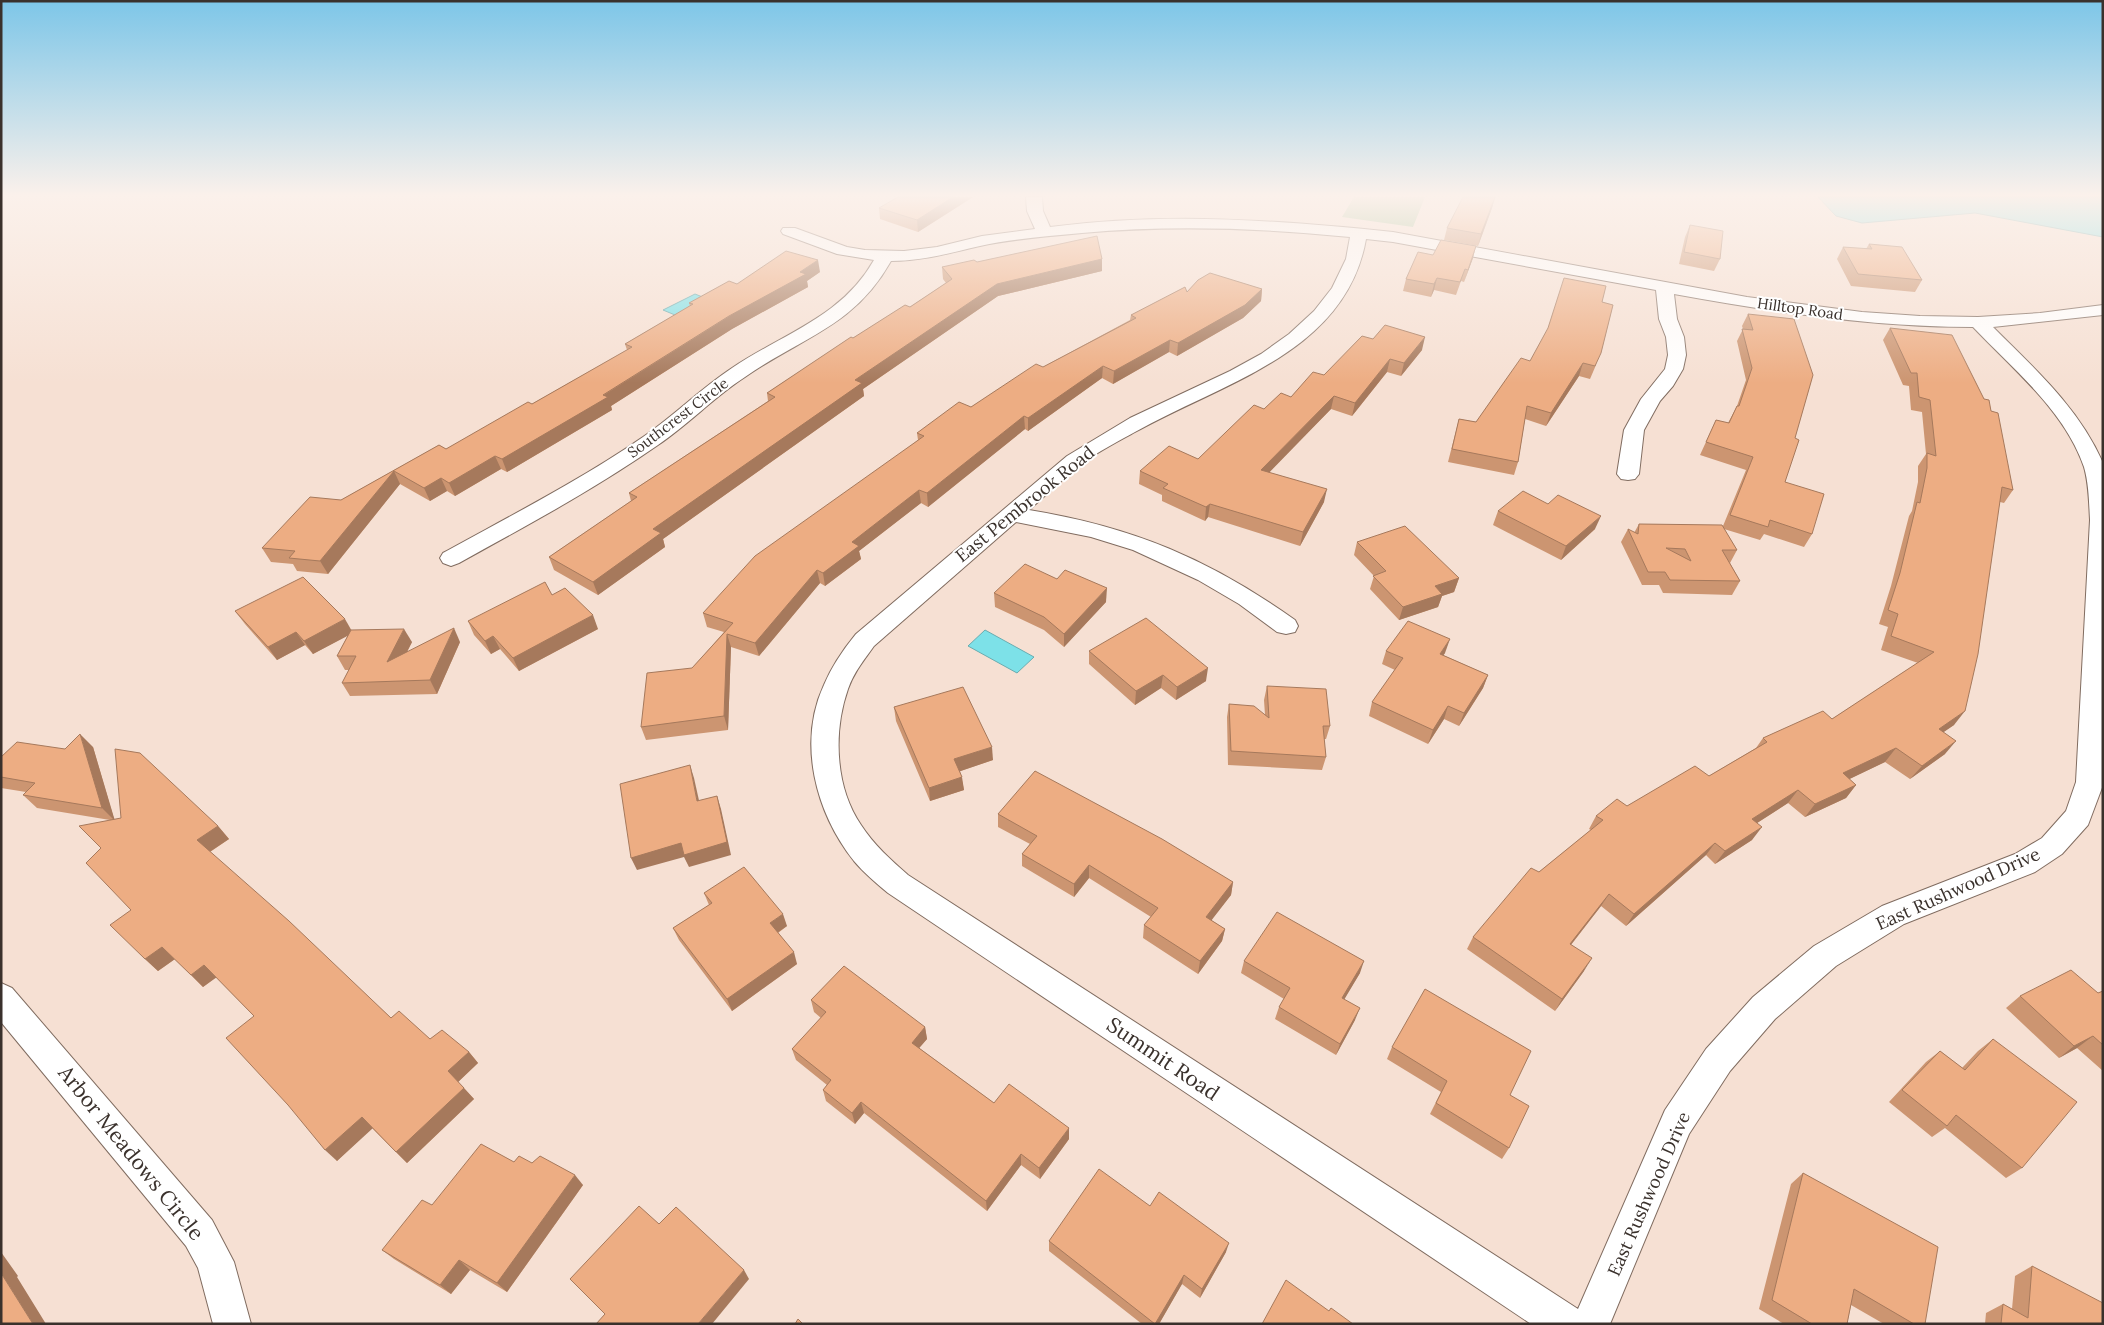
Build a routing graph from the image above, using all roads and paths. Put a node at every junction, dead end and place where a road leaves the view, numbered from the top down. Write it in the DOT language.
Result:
graph roads {
  1 [pos="885,259"];
  2 [pos="1354,259"];
  3 [pos="1508,259"];
  4 [pos="1664,286"];
  5 [pos="2103,310"];
  6 [pos="1978,322"];
  7 [pos="1628,474"];
  8 [pos="1010,514"];
  9 [pos="451,558"];
  10 [pos="1286,626"];
  11 [pos="824,744"];
  12 [pos="1,998"];
  13 [pos="232,1324"];
  14 [pos="1566,1324"];
  15 [pos="1591,1324"];
  1 -- 9 [label="street, Southcrest Circle"];
  2 -- 8 [label="street, East Pembrook Road"];
  3 -- 4 [label="street, Hilltop Road"];
  4 -- 6 [label="street, Hilltop Road"];
  4 -- 7 [label="street"];
  5 -- 6 [label="street, Hilltop Road"];
  6 -- 15 [label="street, East Rushwood Drive"];
  8 -- 10 [label="street"];
  8 -- 11 [label="street, East Pembrook Road"];
  11 -- 14 [label="street, Summit Road"];
  12 -- 13 [label="street, Arbor Meadows Circle"];
}
